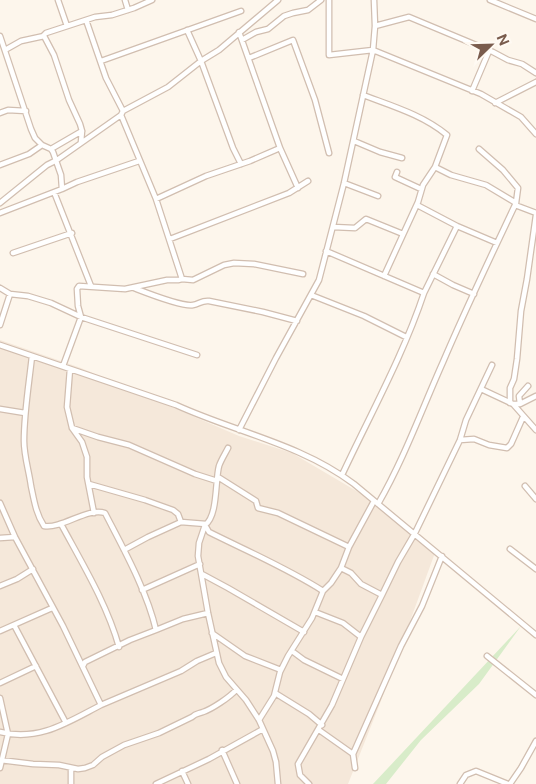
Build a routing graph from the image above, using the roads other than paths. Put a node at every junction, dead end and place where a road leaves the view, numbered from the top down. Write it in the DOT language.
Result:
graph roads {
  1 [pos="58,0"];
  2 [pos="125,0"];
  3 [pos="152,0"];
  4 [pos="278,0"];
  5 [pos="320,0"];
  6 [pos="329,0"];
  7 [pos="374,0"];
  8 [pos="490,0"];
  9 [pos="128,10"];
  10 [pos="241,11"];
  11 [pos="536,19"];
  12 [pos="86,20"];
  13 [pos="67,26"];
  14 [pos="375,26"];
  15 [pos="187,30"];
  16 [pos="239,32"];
  17 [pos="0,36"];
  18 [pos="44,36"];
  19 [pos="242,40"];
  20 [pos="5,50"];
  21 [pos="373,50"];
  22 [pos="489,51"];
  23 [pos="249,58"];
  24 [pos="202,61"];
  25 [pos="100,62"];
  26 [pos="536,73"];
  27 [pos="536,82"];
  28 [pos="472,91"];
  29 [pos="363,94"];
  30 [pos="495,103"];
  31 [pos="26,111"];
  32 [pos="0,113"];
  33 [pos="122,113"];
  34 [pos="82,131"];
  35 [pos="536,134"];
  36 [pos="354,141"];
  37 [pos="80,143"];
  38 [pos="42,145"];
  39 [pos="51,148"];
  40 [pos="280,148"];
  41 [pos="479,149"];
  42 [pos="329,153"];
  43 [pos="402,158"];
  44 [pos="57,160"];
  45 [pos="140,161"];
  46 [pos="240,164"];
  47 [pos="0,166"];
  48 [pos="435,167"];
  49 [pos="397,172"];
  50 [pos="308,181"];
  51 [pos="344,183"];
  52 [pos="298,188"];
  53 [pos="62,189"];
  54 [pos="421,190"];
  55 [pos="54,192"];
  56 [pos="378,196"];
  57 [pos="156,199"];
  58 [pos="0,203"];
  59 [pos="516,204"];
  60 [pos="417,205"];
  61 [pos="0,213"];
  62 [pos="536,214"];
  63 [pos="457,226"];
  64 [pos="333,227"];
  65 [pos="72,233"];
  66 [pos="403,234"];
  67 [pos="170,239"];
  68 [pos="498,243"];
  69 [pos="326,252"];
  70 [pos="14,253"];
  71 [pos="303,274"];
  72 [pos="433,274"];
  73 [pos="384,276"];
  74 [pos="182,278"];
  75 [pos="91,286"];
  76 [pos="0,288"];
  77 [pos="132,288"];
  78 [pos="424,293"];
  79 [pos="10,294"];
  80 [pos="474,294"];
  81 [pos="311,295"];
  82 [pos="81,317"];
  83 [pos="297,321"];
  84 [pos="0,325"];
  85 [pos="406,337"];
  86 [pos="0,345"];
  87 [pos="196,355"];
  88 [pos="32,356"];
  89 [pos="492,365"];
  90 [pos="63,366"];
  91 [pos="70,369"];
  92 [pos="528,386"];
  93 [pos="480,389"];
  94 [pos="536,396"];
  95 [pos="511,404"];
  96 [pos="520,404"];
  97 [pos="0,409"];
  98 [pos="25,413"];
  99 [pos="523,417"];
  100 [pos="72,428"];
  101 [pos="239,430"];
  102 [pos="536,430"];
  103 [pos="460,440"];
  104 [pos="228,448"];
  105 [pos="342,475"];
  106 [pos="218,479"];
  107 [pos="89,484"];
  108 [pos="525,486"];
  109 [pos="536,499"];
  110 [pos="376,502"];
  111 [pos="0,503"];
  112 [pos="94,513"];
  113 [pos="181,522"];
  114 [pos="61,524"];
  115 [pos="207,524"];
  116 [pos="415,533"];
  117 [pos="16,537"];
  118 [pos="0,538"];
  119 [pos="349,547"];
  120 [pos="510,549"];
  121 [pos="124,550"];
  122 [pos="442,556"];
  123 [pos="200,564"];
  124 [pos="341,568"];
  125 [pos="33,569"];
  126 [pos="536,569"];
  127 [pos="202,574"];
  128 [pos="0,586"];
  129 [pos="142,590"];
  130 [pos="323,591"];
  131 [pos="382,595"];
  132 [pos="52,608"];
  133 [pos="315,612"];
  134 [pos="208,613"];
  135 [pos="14,625"];
  136 [pos="156,630"];
  137 [pos="0,631"];
  138 [pos="304,632"];
  139 [pos="212,633"];
  140 [pos="536,635"];
  141 [pos="360,637"];
  142 [pos="119,647"];
  143 [pos="292,651"];
  144 [pos="216,653"];
  145 [pos="487,656"];
  146 [pos="36,666"];
  147 [pos="83,666"];
  148 [pos="281,670"];
  149 [pos="343,679"];
  150 [pos="0,683"];
  151 [pos="236,690"];
  152 [pos="275,693"];
  153 [pos="536,695"];
  154 [pos="0,698"];
  155 [pos="101,705"];
  156 [pos="259,720"];
  157 [pos="66,723"];
  158 [pos="320,728"];
  159 [pos="263,729"];
  160 [pos="0,732"];
  161 [pos="8,734"];
  162 [pos="536,741"];
  163 [pos="222,750"];
  164 [pos="353,754"];
  165 [pos="1,760"];
  166 [pos="0,768"];
  167 [pos="71,768"];
  168 [pos="355,768"];
  169 [pos="182,772"];
  170 [pos="71,784"];
  171 [pos="156,784"];
  172 [pos="188,784"];
  173 [pos="237,784"];
  174 [pos="278,784"];
  175 [pos="309,784"];
  176 [pos="460,784"];
  177 [pos="509,784"];
  1 -- 13 [label="street"];
  2 -- 9 [label="street"];
  3 -- 9 [label="street"];
  4 -- 16 [label="street"];
  5 -- 19 [label="street"];
  6 -- 21 [label="street"];
  7 -- 14 [label="street"];
  8 -- 11 [label="street"];
  9 -- 12 [label="street"];
  10 -- 15 [label="street"];
  12 -- 13 [label="street"];
  12 -- 25 [label="street"];
  13 -- 18 [label="street"];
  14 -- 21 [label="street"];
  14 -- 22 [label="street"];
  15 -- 24 [label="street"];
  15 -- 25 [label="street"];
  16 -- 19 [label="street"];
  16 -- 24 [label="street"];
  17 -- 20 [label="street"];
  18 -- 20 [label="street"];
  18 -- 34 [label="street"];
  19 -- 23 [label="street"];
  20 -- 31 [label="street"];
  21 -- 28 [label="street"];
  21 -- 29 [label="street"];
  22 -- 26 [label="street"];
  22 -- 28 [label="street"];
  23 -- 40 [label="street"];
  23 -- 42 [label="street"];
  24 -- 33 [label="street"];
  24 -- 46 [label="street"];
  25 -- 33 [label="street"];
  27 -- 30 [label="street"];
  28 -- 30 [label="street"];
  29 -- 36 [label="street"];
  29 -- 48 [label="street"];
  30 -- 35 [label="street"];
  31 -- 32 [label="street"];
  31 -- 38 [label="street"];
  33 -- 37 [label="street"];
  33 -- 45 [label="street"];
  34 -- 37 [label="street"];
  34 -- 39 [label="street"];
  36 -- 43 [label="street"];
  36 -- 51 [label="street"];
  37 -- 44 [label="street"];
  38 -- 39 [label="street"];
  38 -- 47 [label="street"];
  39 -- 44 [label="street"];
  40 -- 46 [label="street"];
  40 -- 52 [label="street"];
  41 -- 59 [label="street"];
  44 -- 53 [label="street"];
  44 -- 58 [label="street"];
  45 -- 53 [label="street"];
  45 -- 57 [label="street"];
  46 -- 57 [label="street"];
  48 -- 54 [label="street"];
  48 -- 59 [label="street"];
  49 -- 54 [label="street"];
  50 -- 52 [label="street"];
  51 -- 56 [label="street"];
  51 -- 64 [label="street"];
  52 -- 67 [label="street"];
  53 -- 55 [label="street"];
  54 -- 60 [label="street"];
  55 -- 61 [label="street"];
  55 -- 65 [label="street"];
  57 -- 67 [label="street"];
  59 -- 62 [label="street"];
  59 -- 68 [label="street"];
  60 -- 63 [label="street"];
  60 -- 66 [label="street"];
  62 -- 95 [label="street"];
  63 -- 68 [label="street"];
  63 -- 72 [label="street"];
  64 -- 66 [label="street"];
  64 -- 69 [label="street"];
  65 -- 70 [label="street"];
  65 -- 75 [label="street"];
  66 -- 73 [label="street"];
  67 -- 74 [label="street"];
  68 -- 80 [label="street"];
  69 -- 73 [label="street"];
  69 -- 81 [label="street"];
  71 -- 74 [label="street"];
  72 -- 78 [label="street"];
  72 -- 80 [label="street"];
  73 -- 78 [label="street"];
  74 -- 77 [label="street"];
  75 -- 77 [label="street"];
  75 -- 82 [label="street"];
  76 -- 79 [label="street"];
  77 -- 83 [label="street"];
  78 -- 85 [label="street"];
  79 -- 82 [label="street"];
  79 -- 84 [label="street"];
  80 -- 110 [label="street"];
  81 -- 83 [label="street"];
  81 -- 85 [label="street"];
  82 -- 87 [label="street"];
  82 -- 90 [label="street"];
  83 -- 101 [label="street"];
  85 -- 105 [label="street"];
  86 -- 88 [label="street"];
  88 -- 90 [label="street"];
  88 -- 98 [label="street"];
  89 -- 93 [label="street"];
  90 -- 91 [label="street"];
  91 -- 100 [label="street"];
  91 -- 101 [label="street"];
  92 -- 96 [label="street"];
  93 -- 95 [label="street"];
  93 -- 103 [label="street"];
  94 -- 96 [label="street"];
  95 -- 96 [label="street"];
  95 -- 99 [label="street"];
  97 -- 98 [label="street"];
  98 -- 114 [label="street"];
  99 -- 102 [label="street"];
  99 -- 103 [label="street"];
  100 -- 106 [label="street"];
  100 -- 107 [label="street"];
  101 -- 105 [label="street"];
  103 -- 116 [label="street"];
  104 -- 106 [label="street"];
  105 -- 110 [label="street"];
  106 -- 115 [label="street"];
  106 -- 119 [label="street"];
  107 -- 112 [label="street"];
  107 -- 113 [label="street"];
  108 -- 109 [label="street"];
  110 -- 116 [label="street"];
  110 -- 119 [label="street"];
  111 -- 117 [label="street"];
  112 -- 114 [label="street"];
  112 -- 121 [label="street"];
  113 -- 115 [label="street"];
  113 -- 121 [label="street"];
  114 -- 142 [label="street"];
  115 -- 123 [label="street"];
  115 -- 130 [label="street"];
  116 -- 122 [label="street"];
  116 -- 131 [label="street"];
  117 -- 118 [label="street"];
  117 -- 125 [label="street"];
  119 -- 124 [label="street"];
  120 -- 126 [label="street"];
  121 -- 129 [label="street"];
  122 -- 140 [label="street"];
  122 -- 164 [label="street"];
  123 -- 127 [label="street"];
  123 -- 129 [label="street"];
  124 -- 130 [label="street"];
  124 -- 131 [label="street"];
  125 -- 128 [label="street"];
  125 -- 132 [label="street"];
  127 -- 134 [label="street"];
  127 -- 138 [label="street"];
  129 -- 136 [label="street"];
  130 -- 133 [label="street"];
  131 -- 141 [label="street"];
  132 -- 135 [label="street"];
  132 -- 147 [label="street"];
  133 -- 138 [label="street"];
  133 -- 141 [label="street"];
  134 -- 136 [label="street"];
  134 -- 139 [label="street"];
  135 -- 137 [label="street"];
  135 -- 146 [label="street"];
  136 -- 142 [label="street"];
  138 -- 143 [label="street"];
  139 -- 144 [label="street"];
  139 -- 148 [label="street"];
  141 -- 149 [label="street"];
  142 -- 147 [label="street"];
  143 -- 148 [label="street"];
  143 -- 149 [label="street"];
  144 -- 151 [label="street"];
  144 -- 155 [label="street"];
  145 -- 153 [label="street"];
  146 -- 150 [label="street"];
  146 -- 157 [label="street"];
  147 -- 155 [label="street"];
  148 -- 152 [label="street"];
  149 -- 158 [label="street"];
  151 -- 156 [label="street"];
  151 -- 167 [label="street"];
  152 -- 156 [label="street"];
  152 -- 158 [label="street"];
  154 -- 161 [label="street"];
  155 -- 157 [label="street"];
  156 -- 159 [label="street"];
  157 -- 161 [label="street"];
  158 -- 164 [label="street"];
  158 -- 175 [label="street"];
  159 -- 163 [label="street"];
  159 -- 174 [label="street"];
  160 -- 161 [label="street"];
  161 -- 165 [label="street"];
  162 -- 177 [label="street"];
  163 -- 169 [label="street"];
  163 -- 173 [label="street"];
  164 -- 168 [label="street"];
  165 -- 166 [label="street"];
  165 -- 167 [label="street"];
  167 -- 170 [label="street"];
  169 -- 171 [label="street"];
  169 -- 172 [label="street"];
  176 -- 177 [label="street"];
}
